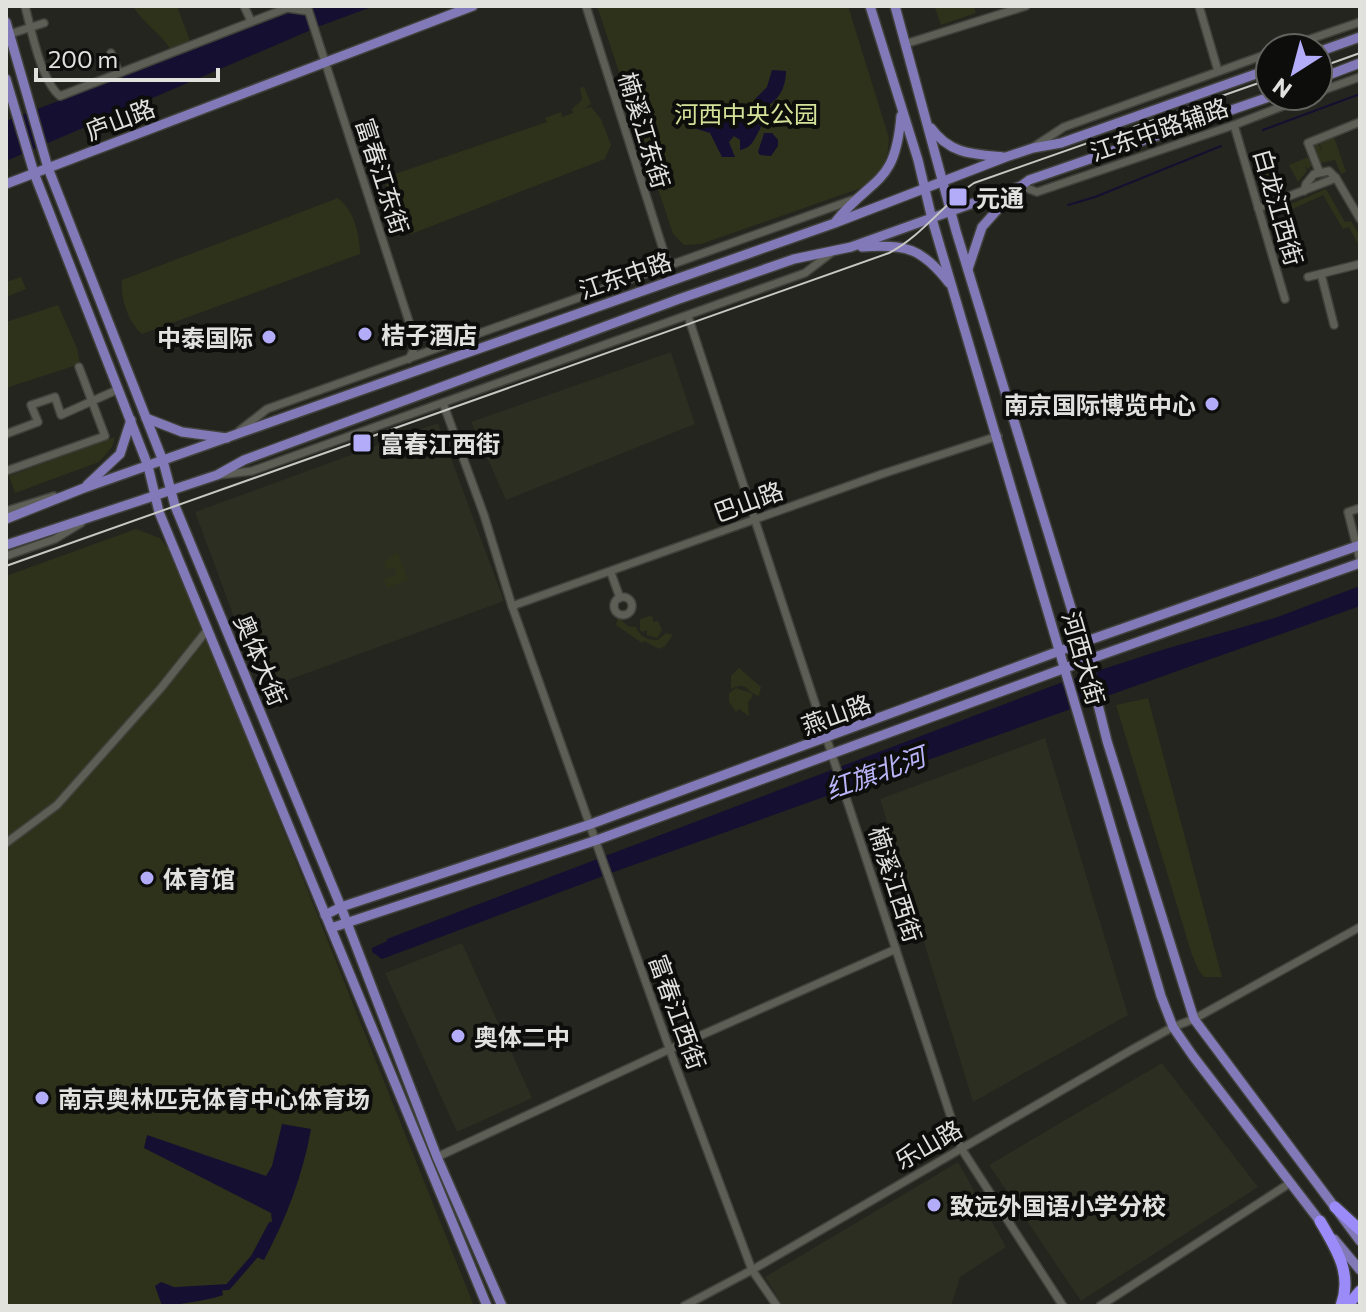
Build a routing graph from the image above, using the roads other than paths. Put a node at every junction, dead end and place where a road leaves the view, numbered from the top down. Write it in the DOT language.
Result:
graph roads {
  1 [pos="25,6"];
  2 [pos="244,6"];
  3 [pos="473,6"];
  4 [pos="586,6"];
  5 [pos="870,6"];
  6 [pos="895,6"];
  7 [pos="1026,6"];
  8 [pos="1199,6"];
  9 [pos="309,8"];
  10 [pos="251,21"];
  11 [pos="6,22"];
  12 [pos="1360,22"];
  13 [pos="44,23"];
  14 [pos="30,28"];
  15 [pos="1331,32"];
  16 [pos="10,34"];
  17 [pos="1360,37"];
  18 [pos="905,44"];
  19 [pos="1334,46"];
  20 [pos="111,53"];
  21 [pos="1254,59"];
  22 [pos="324,62"];
  23 [pos="1360,63"];
  24 [pos="1218,71"];
  25 [pos="119,73"];
  26 [pos="1334,73"];
  27 [pos="1254,75"];
  28 [pos="1360,77"];
  29 [pos="6,79"];
  30 [pos="1334,86"];
  31 [pos="1254,102"];
  32 [pos="902,109"];
  33 [pos="1268,112"];
  34 [pos="1360,122"];
  35 [pos="928,123"];
  36 [pos="1234,125"];
  37 [pos="1033,148"];
  38 [pos="1006,157"];
  39 [pos="48,168"];
  40 [pos="1319,171"];
  41 [pos="34,173"];
  42 [pos="1336,178"];
  43 [pos="943,181"];
  44 [pos="6,184"];
  45 [pos="1019,186"];
  46 [pos="925,189"];
  47 [pos="1304,191"];
  48 [pos="860,197"];
  49 [pos="1258,208"];
  50 [pos="951,211"];
  51 [pos="932,219"];
  52 [pos="1360,219"];
  53 [pos="835,223"];
  54 [pos="851,247"];
  55 [pos="831,253"];
  56 [pos="1360,264"];
  57 [pos="668,265"];
  58 [pos="968,269"];
  59 [pos="1321,274"];
  60 [pos="1308,277"];
  61 [pos="954,290"];
  62 [pos="1285,299"];
  63 [pos="688,316"];
  64 [pos="1334,325"];
  65 [pos="409,359"];
  66 [pos="79,367"];
  67 [pos="119,389"];
  68 [pos="93,402"];
  69 [pos="443,403"];
  70 [pos="146,418"];
  71 [pos="131,420"];
  72 [pos="6,434"];
  73 [pos="998,436"];
  74 [pos="230,438"];
  75 [pos="163,461"];
  76 [pos="148,466"];
  77 [pos="6,471"];
  78 [pos="217,475"];
  79 [pos="84,488"];
  80 [pos="172,490"];
  81 [pos="156,496"];
  82 [pos="1360,508"];
  83 [pos="6,511"];
  84 [pos="96,514"];
  85 [pos="6,519"];
  86 [pos="756,519"];
  87 [pos="6,545"];
  88 [pos="1358,546"];
  89 [pos="6,556"];
  90 [pos="1360,562"];
  91 [pos="611,573"];
  92 [pos="620,598"];
  93 [pos="512,606"];
  94 [pos="208,629"];
  95 [pos="1082,643"];
  96 [pos="1061,651"];
  97 [pos="1087,660"];
  98 [pos="1065,668"];
  99 [pos="828,739"];
  100 [pos="833,755"];
  101 [pos="591,824"];
  102 [pos="597,840"];
  103 [pos="6,843"];
  104 [pos="341,907"];
  105 [pos="325,915"];
  106 [pos="347,923"];
  107 [pos="1360,927"];
  108 [pos="331,928"];
  109 [pos="896,949"];
  110 [pos="1194,1019"];
  111 [pos="1173,1027"];
  112 [pos="670,1049"];
  113 [pos="961,1148"];
  114 [pos="437,1157"];
  115 [pos="1290,1183"];
  116 [pos="1335,1207"];
  117 [pos="1320,1221"];
  118 [pos="1360,1230"];
  119 [pos="1360,1241"];
  120 [pos="752,1270"];
  121 [pos="1360,1270"];
  122 [pos="1360,1291"];
  123 [pos="487,1306"];
  124 [pos="502,1306"];
  125 [pos="684,1306"];
  126 [pos="777,1306"];
  127 [pos="1063,1306"];
  128 [pos="1100,1306"];
  129 [pos="1344,1306"];
  1 -- 14 [label="street"];
  2 -- 10 [label="street"];
  3 -- 22 [label="main road, 庐山路"];
  4 -- 57 [label="street, 楠溪江东街"];
  5 -- 32 [label="main road, 河西大街"];
  6 -- 18 [label="main road, 河西大街"];
  7 -- 18 [label="street"];
  8 -- 24 [label="street"];
  9 -- 10 [label="street"];
  9 -- 22 [label="street, 富春江东街"];
  10 -- 25 [label="street"];
  11 -- 16 [label="main road, 奥体大街"];
  12 -- 15 [label="street"];
  13 -- 14 [label="street"];
  14 -- 16 [label="street"];
  14 -- 25 [label="street"];
  16 -- 39 [label="main road, 奥体大街"];
  17 -- 19 [label="main road"];
  18 -- 35 [label="main road, 河西大街"];
  20 -- 25 [label="street"];
  21 -- 24 [label="street, 江东中路"];
  22 -- 39 [label="main road, 庐山路"];
  22 -- 65 [label="street, 富春江东街"];
  23 -- 26 [label="main road"];
  24 -- 37 [label="street, 江东中路"];
  27 -- 37 [label="main road, 江东中路"];
  28 -- 30 [label="street"];
  29 -- 41 [label="main road, 奥体大街"];
  31 -- 45 [label="main road, 江东中路"];
  32 -- 46 [label="main road, 河西大街"];
  32 -- 48 [label="main road"];
  33 -- 36 [label="street, 江东中路辅路"];
  34 -- 40 [label="street"];
  35 -- 38 [label="main road"];
  35 -- 43 [label="main road, 河西大街"];
  36 -- 45 [label="street, 江东中路辅路"];
  36 -- 49 [label="street, 白龙江西街"];
  37 -- 38 [label="main road, 江东中路"];
  38 -- 43 [label="main road, 江东中路"];
  39 -- 41 [label="main road, 庐山路"];
  39 -- 70 [label="main road, 奥体大街"];
  40 -- 42 [label="street"];
  40 -- 47 [label="street"];
  41 -- 44 [label="main road, 庐山路"];
  41 -- 67 [label="main road, 奥体大街"];
  42 -- 47 [label="street"];
  42 -- 52 [label="street"];
  43 -- 46 [label="main road, 江东中路"];
  43 -- 50 [label="main road, 河西大街"];
  45 -- 50 [label="main road, 江东中路"];
  45 -- 58 [label="main road"];
  46 -- 51 [label="main road, 河西大街"];
  46 -- 53 [label="main road, 江东中路"];
  47 -- 49 [label="street"];
  48 -- 53 [label="main road"];
  48 -- 57 [label="street, 江东中路"];
  49 -- 62 [label="street, 白龙江西街"];
  50 -- 51 [label="main road, 江东中路"];
  50 -- 58 [label="main road, 河西大街"];
  51 -- 54 [label="main road, 江东中路"];
  51 -- 61 [label="main road, 河西大街"];
  53 -- 74 [label="main road, 江东中路"];
  54 -- 55 [label="main road, 江东中路"];
  54 -- 61 [label="main road"];
  55 -- 63 [label="street, 江东中路"];
  55 -- 78 [label="main road, 江东中路"];
  56 -- 59 [label="street"];
  57 -- 65 [label="street, 江东中路"];
  58 -- 95 [label="main road, 河西大街"];
  59 -- 60 [label="street"];
  59 -- 64 [label="street"];
  61 -- 73 [label="main road, 河西大街"];
  63 -- 69 [label="street, 江东中路"];
  63 -- 86 [label="street, 楠溪江西街"];
  65 -- 74 [label="street, 江东中路"];
  66 -- 68 [label="street"];
  67 -- 68 [label="street"];
  67 -- 71 [label="main road, 奥体大街"];
  68 -- 72 [label="street"];
  68 -- 77 [label="street"];
  69 -- 78 [label="street, 江东中路"];
  69 -- 93 [label="street, 富春江西街"];
  70 -- 74 [label="main road"];
  70 -- 75 [label="main road, 奥体大街"];
  71 -- 76 [label="main road, 奥体大街"];
  71 -- 79 [label="main road"];
  73 -- 86 [label="street, 巴山路"];
  73 -- 96 [label="main road, 河西大街"];
  74 -- 75 [label="main road, 江东中路"];
  75 -- 76 [label="main road, 江东中路"];
  75 -- 80 [label="main road, 奥体大街"];
  76 -- 79 [label="main road, 江东中路"];
  76 -- 81 [label="main road, 奥体大街"];
  78 -- 80 [label="main road, 江东中路"];
  79 -- 83 [label="street, 江东中路"];
  79 -- 85 [label="main road, 江东中路"];
  80 -- 81 [label="main road, 江东中路"];
  80 -- 104 [label="main road, 奥体大街"];
  81 -- 84 [label="main road, 江东中路"];
  81 -- 94 [label="main road, 奥体大街"];
  82 -- 88 [label="street"];
  84 -- 87 [label="main road, 江东中路"];
  84 -- 89 [label="street, 江东中路"];
  86 -- 91 [label="street, 巴山路"];
  86 -- 99 [label="street, 楠溪江西街"];
  88 -- 90 [label="street"];
  88 -- 95 [label="main road, 燕山路"];
  90 -- 97 [label="main road, 燕山路"];
  91 -- 92 [label="street"];
  91 -- 93 [label="street, 巴山路"];
  93 -- 101 [label="street, 富春江西街"];
  94 -- 103 [label="street"];
  94 -- 105 [label="main road, 奥体大街"];
  95 -- 96 [label="main road, 燕山路"];
  95 -- 97 [label="main road, 河西大街"];
  96 -- 98 [label="main road, 河西大街"];
  96 -- 99 [label="main road, 燕山路"];
  97 -- 98 [label="main road, 燕山路"];
  97 -- 110 [label="main road, 河西大街"];
  98 -- 100 [label="main road, 燕山路"];
  98 -- 111 [label="main road, 河西大街"];
  99 -- 100 [label="street, 楠溪江西街"];
  99 -- 101 [label="main road, 燕山路"];
  100 -- 102 [label="main road, 燕山路"];
  100 -- 109 [label="street, 楠溪江西街"];
  101 -- 102 [label="street, 富春江西街"];
  101 -- 104 [label="main road, 燕山路"];
  102 -- 106 [label="main road, 燕山路"];
  102 -- 112 [label="street, 富春江西街"];
  104 -- 105 [label="main road, 燕山路"];
  104 -- 106 [label="main road, 奥体大街"];
  105 -- 108 [label="main road, 奥体大街"];
  106 -- 108 [label="main road, 燕山路"];
  106 -- 114 [label="main road, 奥体大街"];
  107 -- 110 [label="street, 乐山路"];
  108 -- 123 [label="main road, 奥体大街"];
  109 -- 112 [label="street"];
  109 -- 113 [label="street, 楠溪江西街"];
  110 -- 111 [label="street, 乐山路"];
  110 -- 116 [label="main road, 河西大街"];
  111 -- 113 [label="street, 乐山路"];
  111 -- 115 [label="main road, 河西大街"];
  112 -- 114 [label="street"];
  112 -- 120 [label="street, 富春江西街"];
  113 -- 120 [label="street, 乐山路"];
  113 -- 127 [label="street, 楠溪江西街"];
  114 -- 124 [label="main road, 奥体大街"];
  115 -- 117 [label="main road, 河西大街"];
  115 -- 128 [label="street"];
  116 -- 118 [label="highway"];
  116 -- 119 [label="main road, 河西大街"];
  117 -- 121 [label="main road, 河西大街"];
  117 -- 129 [label="highway"];
  120 -- 125 [label="street, 乐山路"];
  120 -- 126 [label="street, 富春江西街"];
  122 -- 129 [label="highway"];
}
